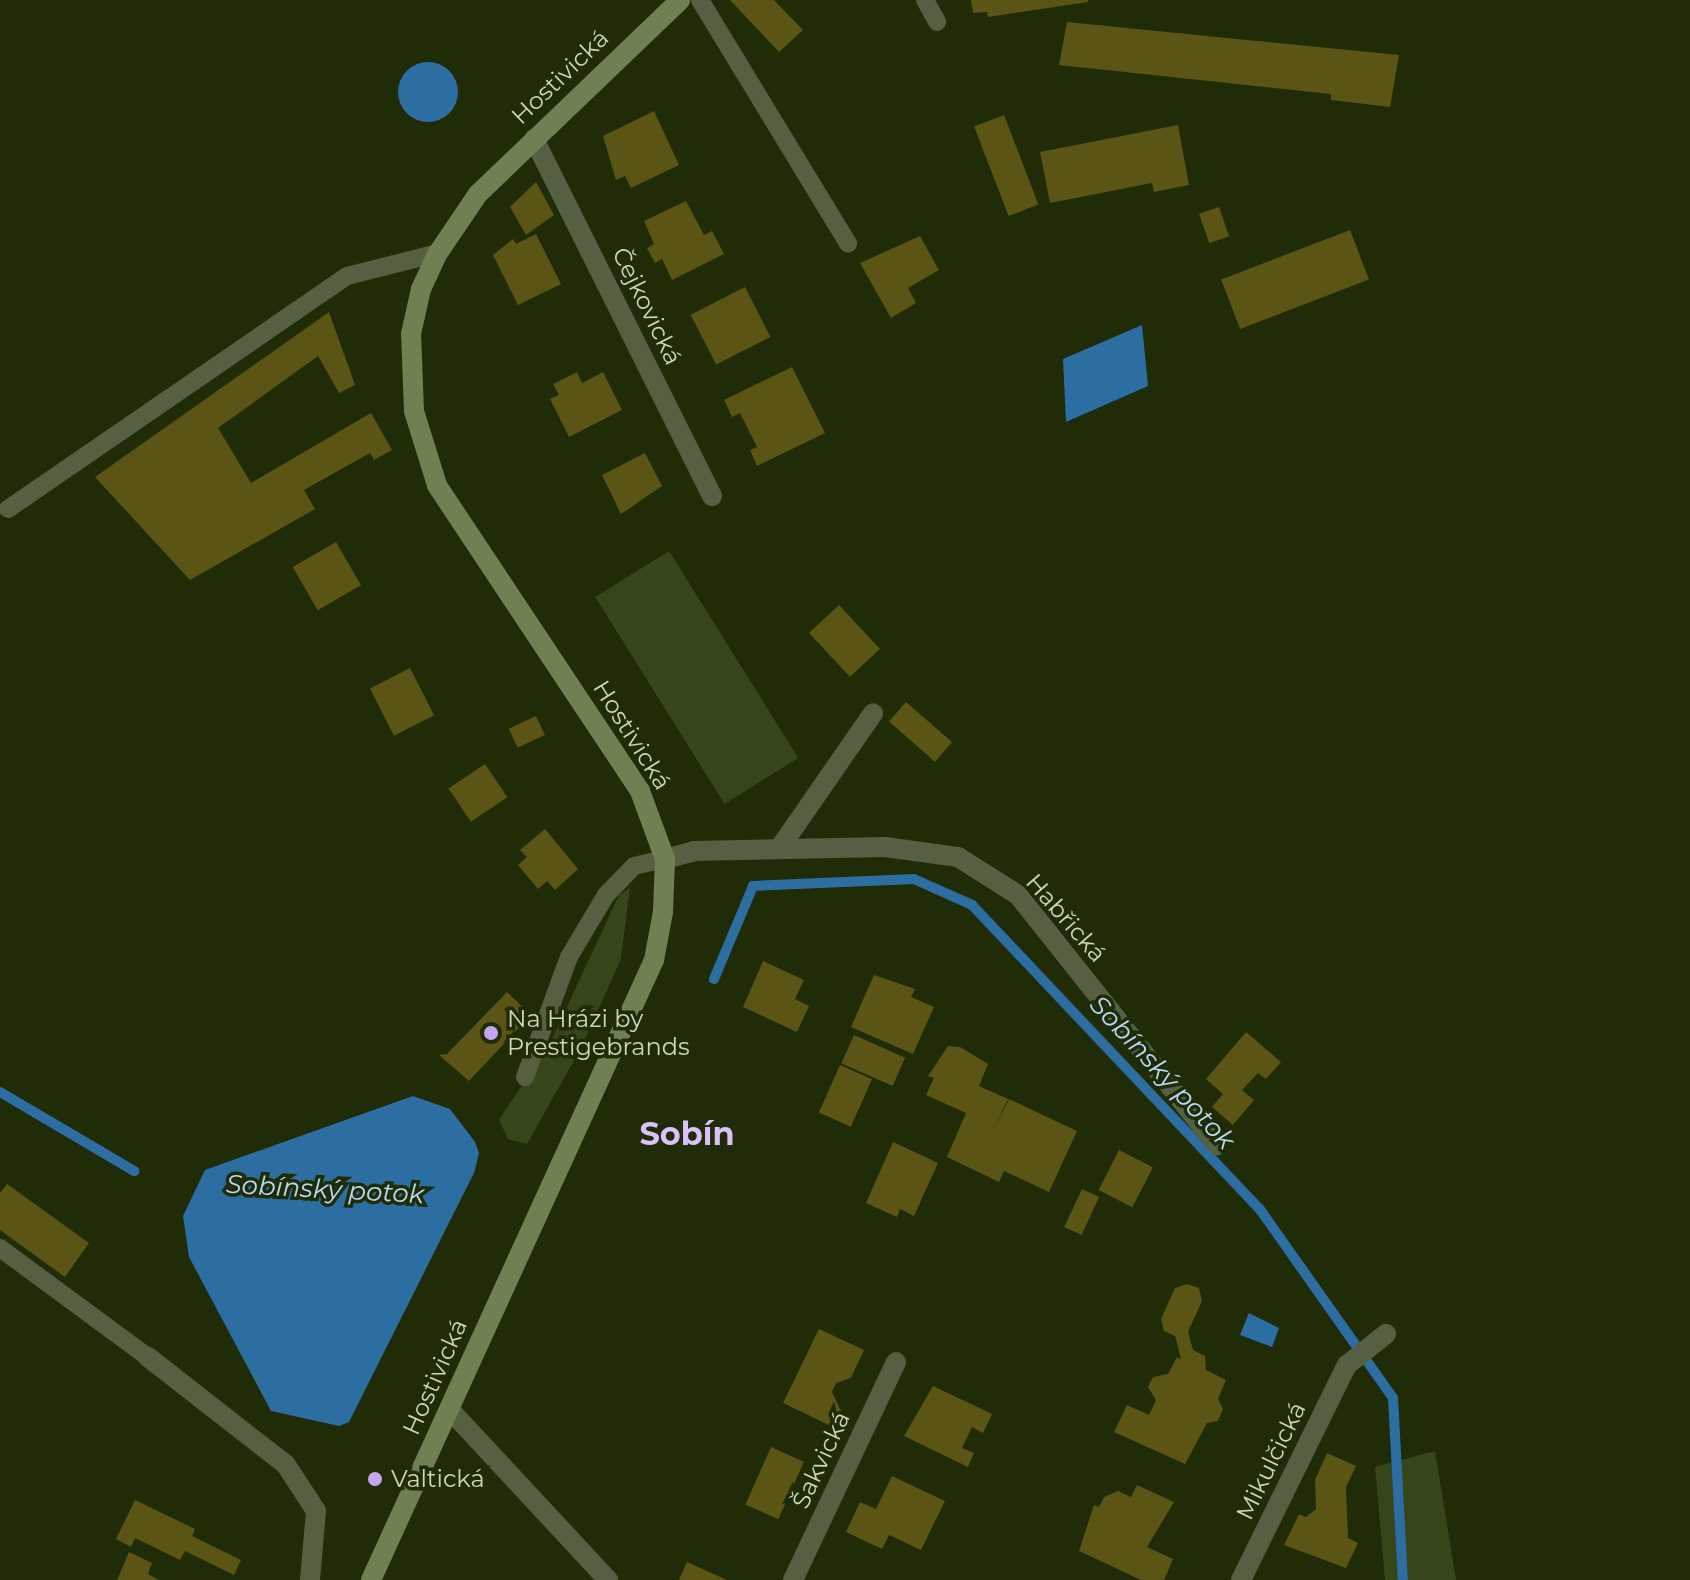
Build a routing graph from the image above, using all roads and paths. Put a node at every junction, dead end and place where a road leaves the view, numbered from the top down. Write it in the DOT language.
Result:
graph roads {
  1 [pos="680,0"];
  2 [pos="700,0"];
  3 [pos="925,0"];
  4 [pos="937,22"];
  5 [pos="534,139"];
  6 [pos="848,243"];
  7 [pos="438,253"];
  8 [pos="712,496"];
  9 [pos="8,509"];
  10 [pos="873,713"];
  11 [pos="779,849"];
  12 [pos="665,859"];
  13 [pos="525,1077"];
  14 [pos="1217,1145"];
  15 [pos="0,1248"];
  16 [pos="1386,1334"];
  17 [pos="148,1357"];
  18 [pos="896,1362"];
  19 [pos="451,1411"];
  20 [pos="310,1580"];
  21 [pos="371,1580"];
  22 [pos="608,1580"];
  23 [pos="793,1580"];
  24 [pos="1241,1580"];
  1 -- 5 [label="street, Hostivická"];
  2 -- 6 [label="lane"];
  3 -- 4 [label="lane"];
  5 -- 7 [label="street, Hostivická"];
  5 -- 8 [label="street, Čejkovická"];
  7 -- 9 [label="lane"];
  7 -- 12 [label="street, Hostivická"];
  10 -- 11 [label="street"];
  11 -- 12 [label="street, Habřická"];
  11 -- 14 [label="street, Habřická"];
  12 -- 13 [label="lane"];
  12 -- 19 [label="street, Hostivická"];
  15 -- 17 [label="lane"];
  16 -- 24 [label="street, Mikulčická"];
  17 -- 20 [label="street"];
  18 -- 23 [label="street, Šakvická"];
  19 -- 21 [label="street, Hostivická"];
  19 -- 22 [label="street"];
}
